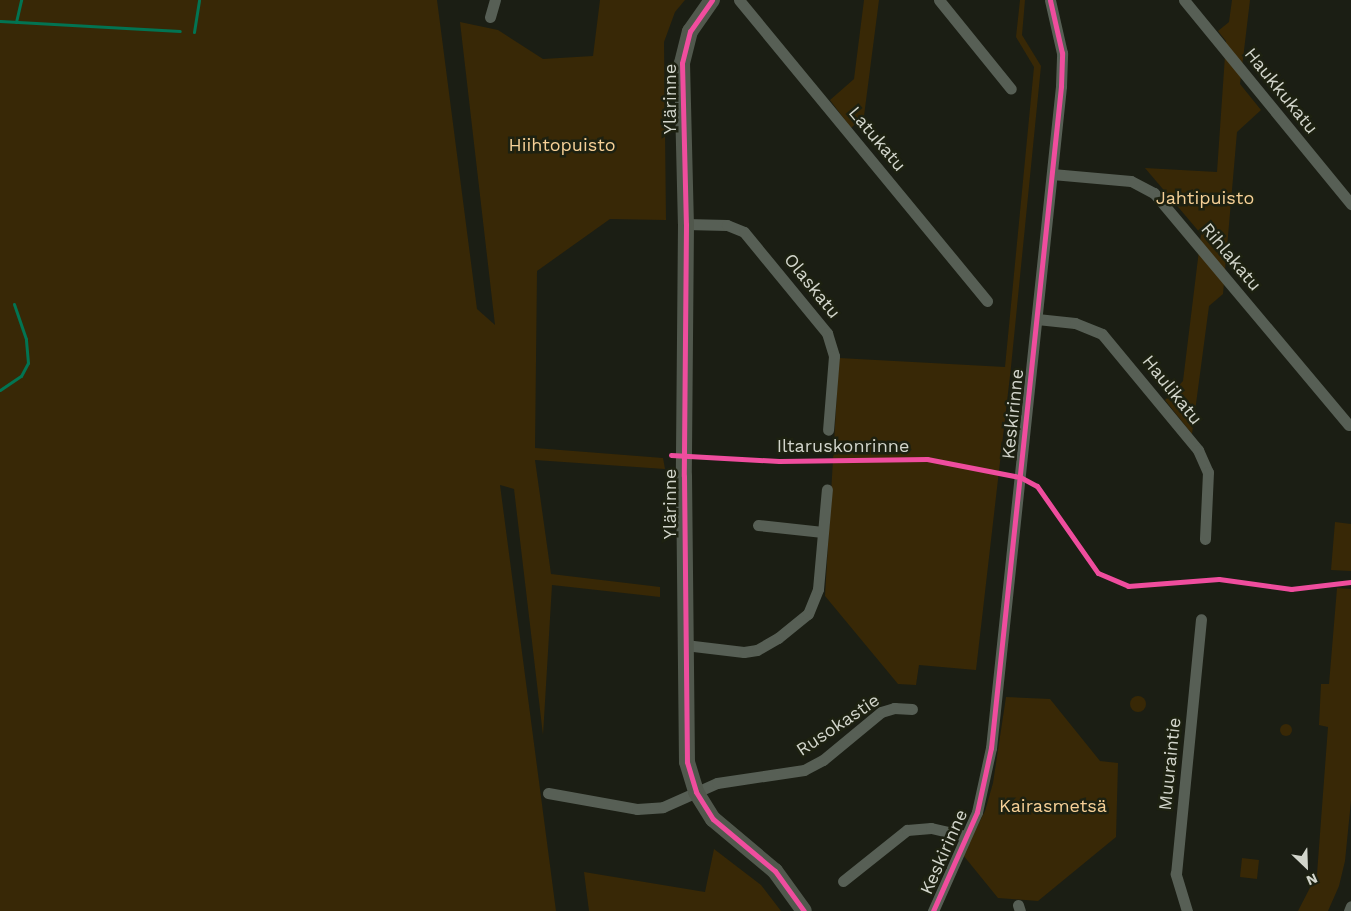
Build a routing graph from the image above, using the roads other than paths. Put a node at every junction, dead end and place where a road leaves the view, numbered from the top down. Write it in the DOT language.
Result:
graph roads {
  1 [pos="495,0"];
  2 [pos="712,0"];
  3 [pos="739,0"];
  4 [pos="939,0"];
  5 [pos="1050,0"];
  6 [pos="1184,0"];
  7 [pos="490,17"];
  8 [pos="1011,89"];
  9 [pos="1052,174"];
  10 [pos="1351,204"];
  11 [pos="686,224"];
  12 [pos="987,300"];
  13 [pos="1037,319"];
  14 [pos="1349,425"];
  15 [pos="828,430"];
  16 [pos="827,489"];
  17 [pos="758,524"];
  18 [pos="823,532"];
  19 [pos="1206,539"];
  20 [pos="1201,619"];
  21 [pos="685,645"];
  22 [pos="912,708"];
  23 [pos="696,792"];
  24 [pos="548,793"];
  25 [pos="965,836"];
  26 [pos="843,881"];
  27 [pos="1351,906"];
  28 [pos="804,911"];
  29 [pos="933,911"];
  30 [pos="1187,911"];
  31 [pos="1349,911"];
  1 -- 7 [label="street"];
  2 -- 11 [label="street, Ylärinne"];
  3 -- 12 [label="street, Latukatu"];
  4 -- 8 [label="street"];
  5 -- 9 [label="street, Keskirinne"];
  6 -- 10 [label="street, Haukkukatu"];
  9 -- 13 [label="street, Keskirinne"];
  9 -- 14 [label="street, Rihlakatu"];
  11 -- 15 [label="street, Olaskatu"];
  11 -- 21 [label="street, Ylärinne"];
  13 -- 19 [label="street, Haulikatu"];
  13 -- 25 [label="street, Keskirinne"];
  16 -- 18 [label="street"];
  17 -- 18 [label="street"];
  18 -- 21 [label="street"];
  20 -- 30 [label="street, Muuraintie"];
  21 -- 23 [label="street, Ylärinne"];
  22 -- 23 [label="street, Rusokastie"];
  23 -- 24 [label="street, Rusokastie"];
  23 -- 28 [label="street, Ylärinne"];
  25 -- 26 [label="street"];
  25 -- 29 [label="street, Keskirinne"];
  27 -- 31 [label="street"];
}
